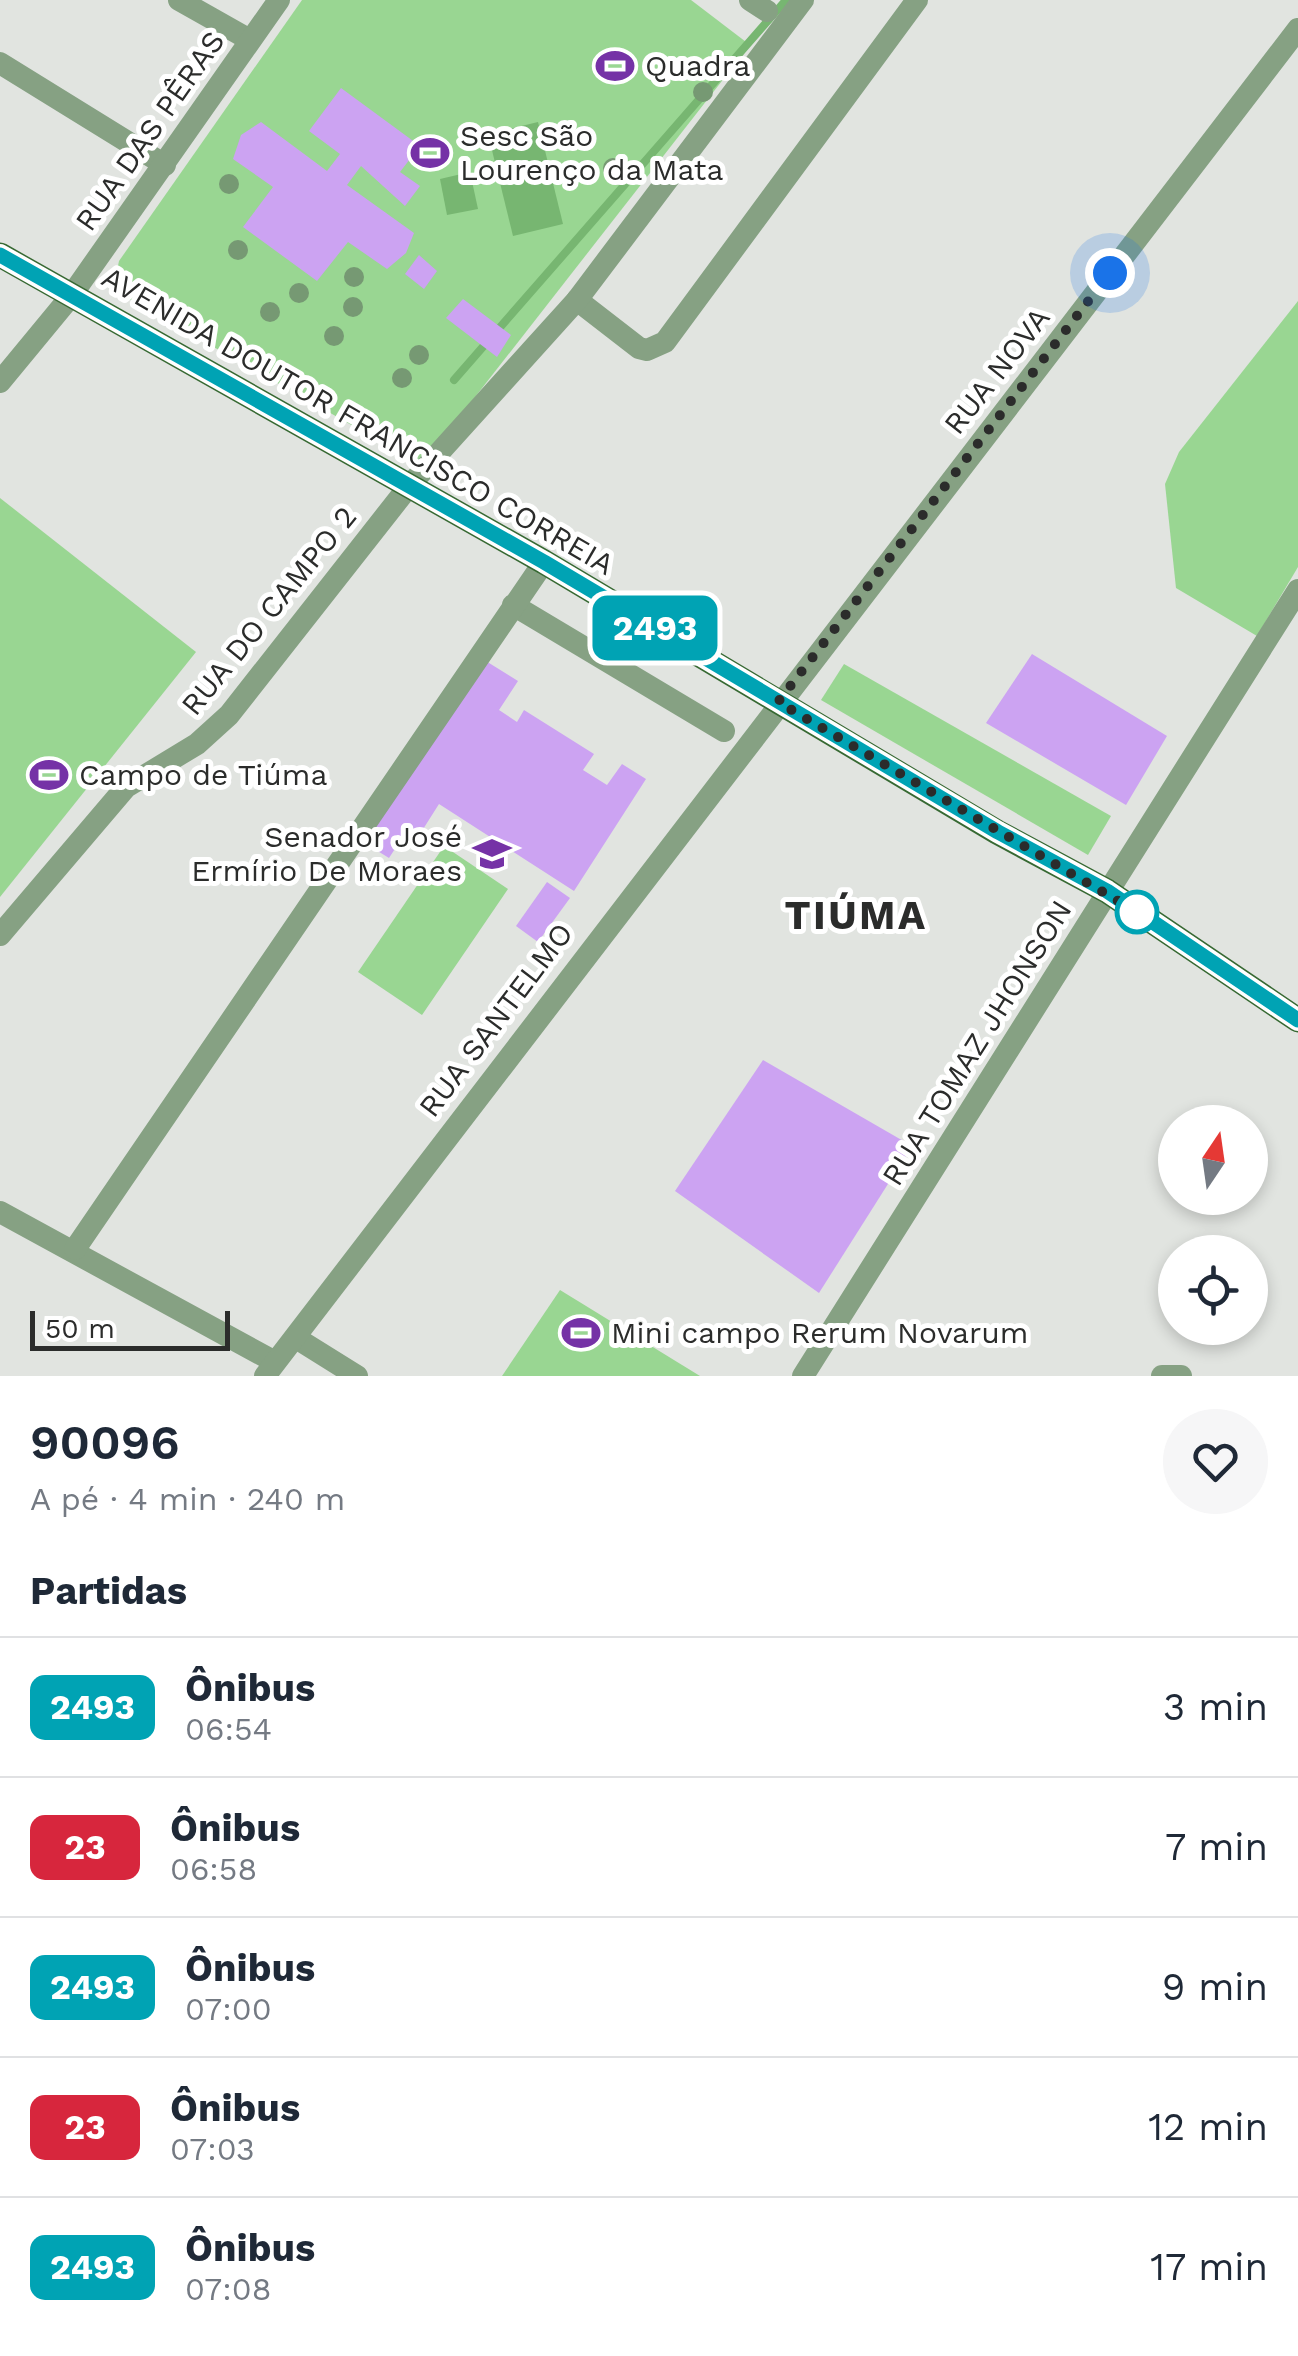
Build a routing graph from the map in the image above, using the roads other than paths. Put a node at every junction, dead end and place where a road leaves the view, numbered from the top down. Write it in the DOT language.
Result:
graph roads {
  1 [pos="179,0"];
  2 [pos="279,0"];
  3 [pos="803,0"];
  4 [pos="917,0"];
  5 [pos="1298,28"];
  6 [pos="250,40"];
  7 [pos="0,63"];
  8 [pos="166,165"];
  9 [pos="0,255"];
  10 [pos="71,296"];
  11 [pos="577,300"];
  12 [pos="0,382"];
  13 [pos="410,486"];
  14 [pos="544,562"];
  15 [pos="1298,590"];
  16 [pos="513,605"];
  17 [pos="778,702"];
  18 [pos="724,731"];
  19 [pos="1107,891"];
  20 [pos="0,935"];
  21 [pos="1298,1020"];
  22 [pos="0,1212"];
  23 [pos="75,1250"];
  24 [pos="296,1338"];
  25 [pos="270,1369"];
  26 [pos="1162,1375"];
  27 [pos="357,1376"];
  28 [pos="803,1376"];
  29 [pos="1181,1376"];
  1 -- 6 [label="street"];
  2 -- 6 [label="street, RUA DAS PÊRAS"];
  3 -- 11 [label="street, RUA DO CAMPO 2"];
  4 -- 11 [label="street"];
  5 -- 17 [label="street, RUA NOVA"];
  6 -- 8 [label="street, RUA DAS PÊRAS"];
  7 -- 8 [label="street"];
  8 -- 10 [label="street, RUA DAS PÊRAS"];
  9 -- 10 [label="main road, AVENIDA DOUTOR FRANCISCO CORREIA"];
  10 -- 12 [label="street, RUA DAS PÊRAS"];
  10 -- 13 [label="main road, AVENIDA DOUTOR FRANCISCO CORREIA"];
  11 -- 13 [label="street, RUA DO CAMPO 2"];
  13 -- 14 [label="main road, AVENIDA DOUTOR FRANCISCO CORREIA"];
  13 -- 20 [label="street, RUA DO CAMPO 2"];
  14 -- 16 [label="street"];
  14 -- 17 [label="main road, AVENIDA DOUTOR FRANCISCO CORREIA"];
  15 -- 19 [label="street, RUA TOMAZ JHONSON"];
  16 -- 18 [label="street"];
  16 -- 23 [label="street"];
  17 -- 19 [label="main road, AVENIDA DOUTOR FRANCISCO CORREIA"];
  17 -- 24 [label="street, RUA SANTELMO"];
  19 -- 21 [label="main road, AVENIDA DOUTOR FRANCISCO CORREIA"];
  19 -- 28 [label="street, RUA TOMAZ JHONSON"];
  22 -- 23 [label="street"];
  23 -- 25 [label="street"];
  24 -- 25 [label="street, RUA SANTELMO"];
  24 -- 27 [label="street"];
  26 -- 29 [label="street"];
}
